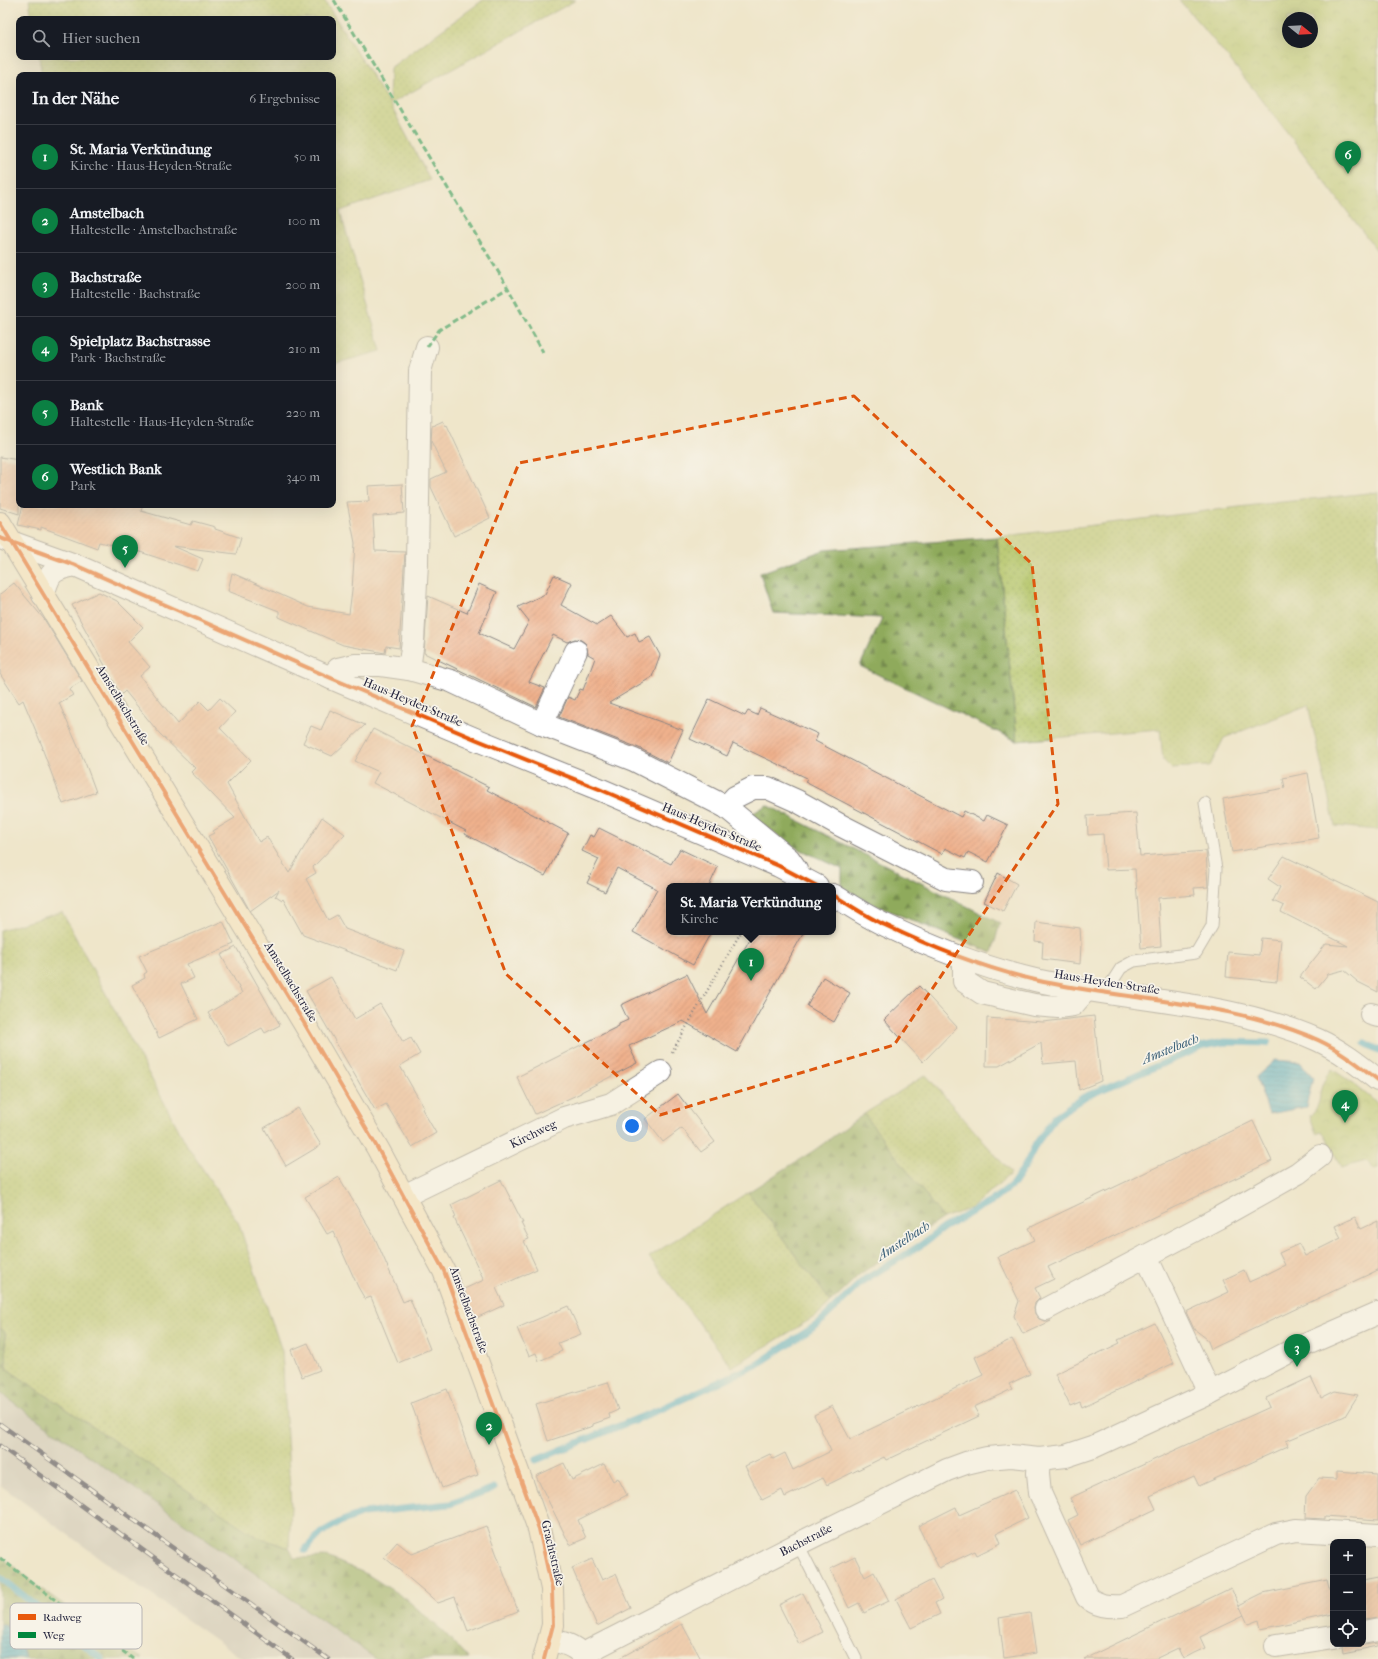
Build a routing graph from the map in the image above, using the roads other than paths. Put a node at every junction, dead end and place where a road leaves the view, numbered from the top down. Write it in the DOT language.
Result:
graph roads {
  1 [pos="427,347"];
  2 [pos="0,523"];
  3 [pos="5,540"];
  4 [pos="75,565"];
  5 [pos="43,595"];
  6 [pos="576,651"];
  7 [pos="410,669"];
  8 [pos="331,678"];
  9 [pos="542,724"];
  10 [pos="1205,803"];
  11 [pos="726,807"];
  12 [pos="809,881"];
  13 [pos="972,882"];
  14 [pos="836,897"];
  15 [pos="1096,992"];
  16 [pos="661,1072"];
  17 [pos="1378,1080"];
  18 [pos="1320,1156"];
  19 [pos="404,1196"];
  20 [pos="1146,1256"];
  21 [pos="1046,1309"];
  22 [pos="1378,1313"];
  23 [pos="1210,1393"];
  24 [pos="1039,1459"];
  25 [pos="520,1474"];
  26 [pos="1378,1535"];
  27 [pos="798,1544"];
  28 [pos="1378,1630"];
  29 [pos="1366,1632"];
  30 [pos="1330,1637"];
  31 [pos="1276,1646"];
  32 [pos="547,1649"];
  33 [pos="584,1657"];
  34 [pos="856,1659"];
  1 -- 7 [label="street"];
  2 -- 3 [label="street, Amstelbachstraße"];
  3 -- 4 [label="street, Haus-Heyden-Straße"];
  3 -- 5 [label="street, Amstelbachstraße"];
  4 -- 5 [label="street"];
  4 -- 8 [label="street, Haus-Heyden-Straße"];
  5 -- 19 [label="street, Amstelbachstraße"];
  6 -- 9 [label="street"];
  7 -- 8 [label="street, Haus-Heyden-Straße"];
  7 -- 9 [label="street, Haus-Heyden-Straße"];
  8 -- 12 [label="street, Haus-Heyden-Straße"];
  9 -- 11 [label="street, Haus-Heyden-Straße"];
  10 -- 15 [label="lane"];
  11 -- 12 [label="street, Haus-Heyden-Straße"];
  11 -- 13 [label="street, Haus-Heyden-Straße"];
  14 -- 15 [label="street, Haus-Heyden-Straße"];
  15 -- 17 [label="street, Haus-Heyden-Straße"];
  16 -- 19 [label="street, Kirchweg"];
  18 -- 20 [label="street"];
  19 -- 25 [label="street, Amstelbachstraße"];
  20 -- 21 [label="street"];
  20 -- 23 [label="street"];
  22 -- 23 [label="street, Bachstraße"];
  23 -- 24 [label="street, Bachstraße"];
  24 -- 26 [label="street"];
  24 -- 27 [label="street, Bachstraße"];
  25 -- 32 [label="street, Grachtstraße"];
  27 -- 33 [label="street, Bachstraße"];
  27 -- 34 [label="lane"];
  28 -- 29 [label="street"];
  30 -- 31 [label="street"];
  32 -- 33 [label="street, Grachtstraße"];
}
